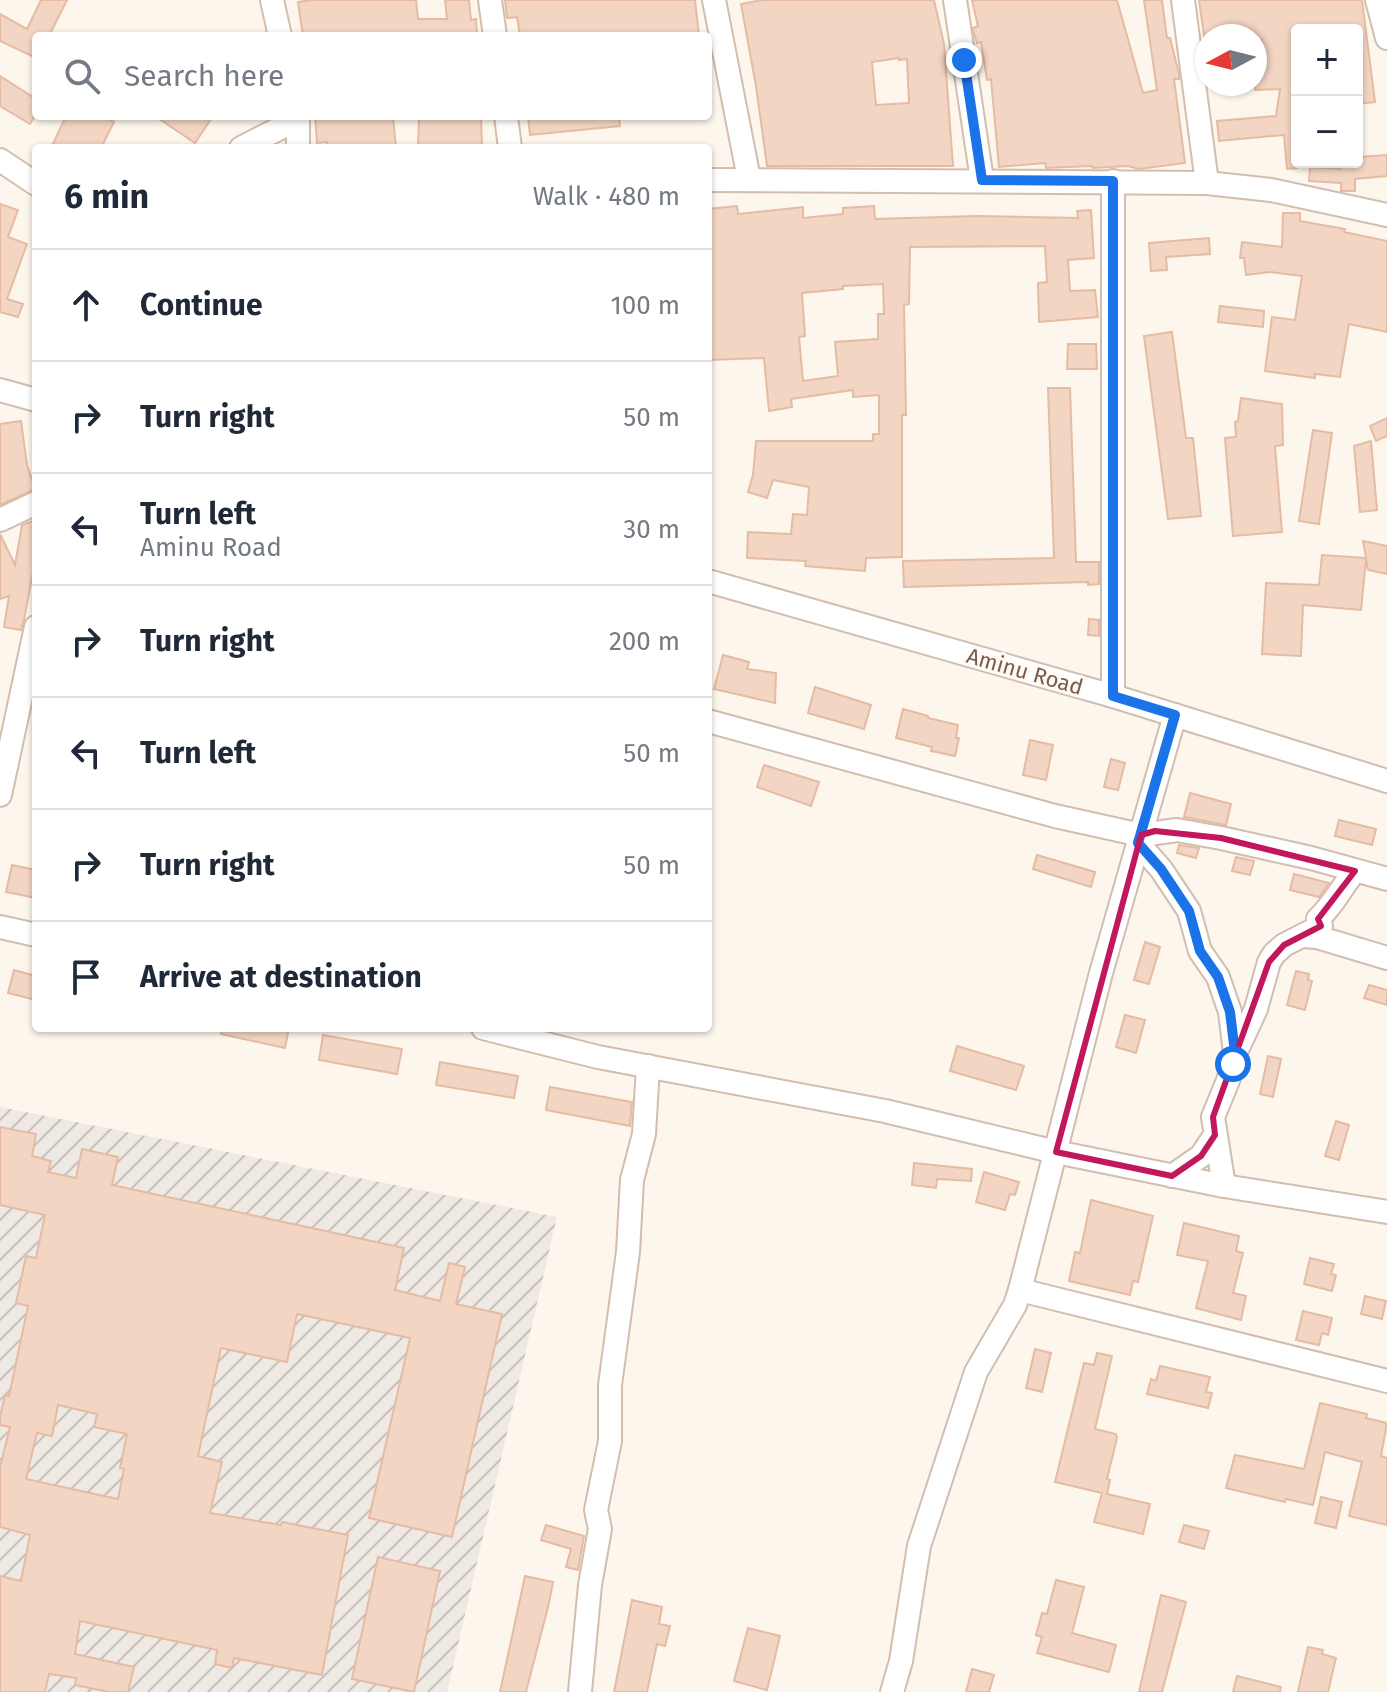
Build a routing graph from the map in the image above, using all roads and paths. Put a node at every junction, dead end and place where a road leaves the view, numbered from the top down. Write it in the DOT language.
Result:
graph roads {
  1 [pos="272,0"];
  2 [pos="490,0"];
  3 [pos="714,0"];
  4 [pos="955,0"];
  5 [pos="1183,0"];
  6 [pos="1377,0"];
  7 [pos="279,32"];
  8 [pos="494,32"];
  9 [pos="1387,38"];
  10 [pos="292,120"];
  11 [pos="298,120"];
  12 [pos="506,120"];
  13 [pos="248,144"];
  14 [pos="298,144"];
  15 [pos="510,144"];
  16 [pos="0,160"];
  17 [pos="749,179"];
  18 [pos="712,180"];
  19 [pos="982,180"];
  20 [pos="32,181"];
  21 [pos="1113,181"];
  22 [pos="1207,183"];
  23 [pos="1387,215"];
  24 [pos="32,382"];
  25 [pos="1,390"];
  26 [pos="32,399"];
  27 [pos="32,505"];
  28 [pos="0,520"];
  29 [pos="712,582"];
  30 [pos="32,646"];
  31 [pos="1113,696"];
  32 [pos="1175,715"];
  33 [pos="712,722"];
  34 [pos="1387,781"];
  35 [pos="0,795"];
  36 [pos="1140,839"];
  37 [pos="1355,871"];
  38 [pos="1387,879"];
  39 [pos="0,927"];
  40 [pos="1314,933"];
  41 [pos="32,934"];
  42 [pos="1387,958"];
  43 [pos="501,1032"];
  44 [pos="1235,1053"];
  45 [pos="648,1066"];
  46 [pos="1215,1135"];
  47 [pos="1056,1152"];
  48 [pos="1172,1176"];
  49 [pos="1224,1186"];
  50 [pos="1387,1212"];
  51 [pos="1020,1290"];
  52 [pos="1387,1381"];
  53 [pos="580,1692"];
  54 [pos="892,1692"];
  1 -- 7 [label="street"];
  2 -- 8 [label="street"];
  3 -- 17 [label="street"];
  4 -- 19 [label="street"];
  5 -- 22 [label="street"];
  6 -- 9 [label="street"];
  10 -- 13 [label="street"];
  11 -- 14 [label="street"];
  12 -- 15 [label="street"];
  16 -- 20 [label="street"];
  17 -- 18 [label="street"];
  17 -- 19 [label="street"];
  19 -- 21 [label="street"];
  21 -- 22 [label="street"];
  21 -- 31 [label="street"];
  22 -- 23 [label="street"];
  24 -- 25 [label="street"];
  25 -- 26 [label="street"];
  27 -- 28 [label="street"];
  29 -- 31 [label="street, Aminu Road"];
  30 -- 35 [label="street"];
  31 -- 32 [label="street, Aminu Road"];
  32 -- 34 [label="street, Aminu Road"];
  32 -- 36 [label="street"];
  33 -- 36 [label="street"];
  36 -- 37 [label="street"];
  36 -- 44 [label="street"];
  36 -- 47 [label="street"];
  37 -- 38 [label="street"];
  37 -- 40 [label="street"];
  39 -- 41 [label="street"];
  40 -- 42 [label="street"];
  40 -- 44 [label="street"];
  43 -- 45 [label="street"];
  44 -- 46 [label="street"];
  45 -- 47 [label="street"];
  45 -- 53 [label="street"];
  46 -- 48 [label="street"];
  46 -- 49 [label="street"];
  47 -- 48 [label="street"];
  47 -- 51 [label="street"];
  48 -- 49 [label="street"];
  49 -- 50 [label="street"];
  51 -- 52 [label="street"];
  51 -- 54 [label="street"];
}
